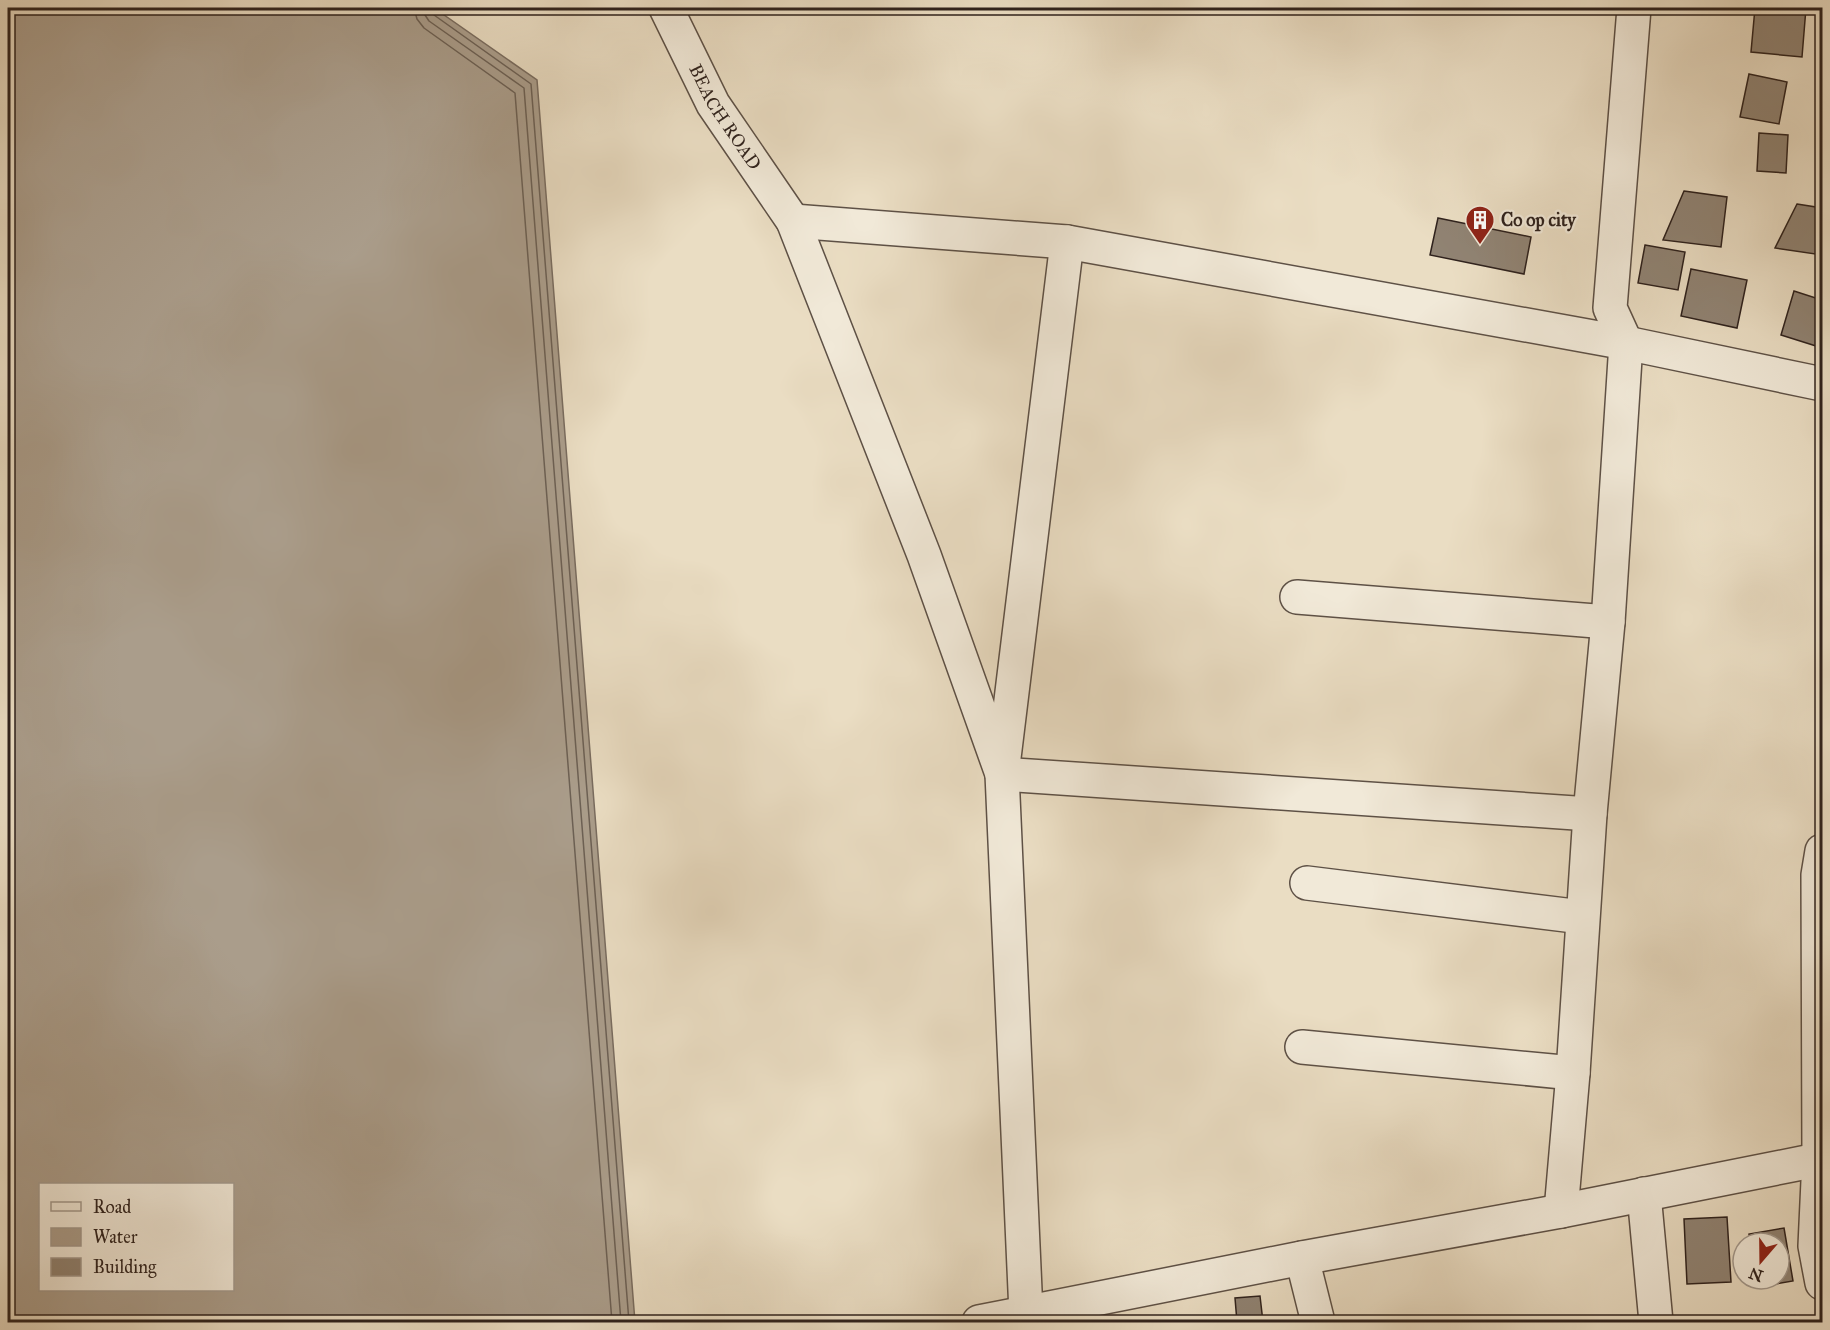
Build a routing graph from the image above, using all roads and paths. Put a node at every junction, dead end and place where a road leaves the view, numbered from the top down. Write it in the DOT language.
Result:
graph roads {
  1 [pos="666,8"];
  2 [pos="1634,8"];
  3 [pos="793,221"];
  4 [pos="1067,242"];
  5 [pos="1626,343"];
  6 [pos="1822,384"];
  7 [pos="1298,597"];
  8 [pos="1608,622"];
  9 [pos="1002,774"];
  10 [pos="1590,814"];
  11 [pos="1822,851"];
  12 [pos="1307,883"];
  13 [pos="1582,917"];
  14 [pos="1302,1047"];
  15 [pos="1573,1073"];
  16 [pos="1821,1159"];
  17 [pos="1644,1194"];
  18 [pos="1561,1211"];
  19 [pos="1302,1258"];
  20 [pos="1822,1282"];
  21 [pos="1026,1313"];
  22 [pos="979,1322"];
  23 [pos="1318,1323"];
  24 [pos="1656,1323"];
  1 -- 3 [label="street, BEACH ROAD"];
  2 -- 5 [label="street"];
  3 -- 4 [label="street"];
  3 -- 9 [label="street, BEACH ROAD"];
  4 -- 5 [label="street"];
  4 -- 9 [label="street"];
  5 -- 6 [label="street"];
  5 -- 8 [label="street"];
  7 -- 8 [label="street"];
  8 -- 10 [label="street"];
  9 -- 10 [label="street"];
  9 -- 21 [label="street"];
  10 -- 13 [label="street"];
  11 -- 16 [label="street"];
  12 -- 13 [label="street"];
  13 -- 15 [label="street"];
  14 -- 15 [label="street"];
  15 -- 18 [label="street"];
  16 -- 17 [label="street"];
  16 -- 20 [label="street"];
  17 -- 18 [label="street"];
  17 -- 24 [label="street"];
  18 -- 19 [label="street"];
  19 -- 21 [label="street"];
  19 -- 23 [label="street"];
  21 -- 22 [label="street"];
}
